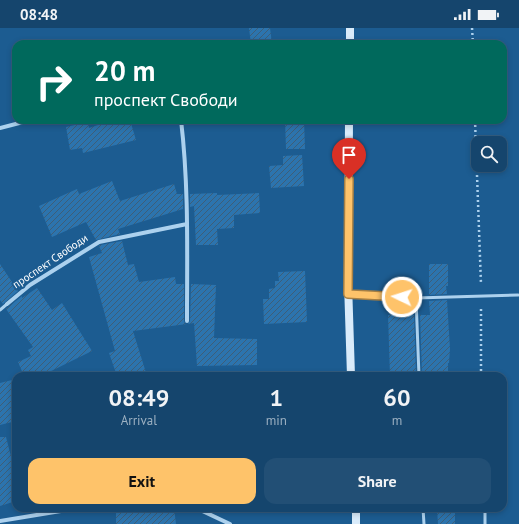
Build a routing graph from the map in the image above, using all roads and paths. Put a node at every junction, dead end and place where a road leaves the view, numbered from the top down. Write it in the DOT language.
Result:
graph roads {
  1 [pos="350,28"];
  2 [pos="472,28"];
  3 [pos="348,40"];
  4 [pos="473,40"];
  5 [pos="15,124"];
  6 [pos="181,124"];
  7 [pos="349,124"];
  8 [pos="475,124"];
  9 [pos="0,128"];
  10 [pos="187,224"];
  11 [pos="348,294"];
  12 [pos="518,295"];
  13 [pos="482,296"];
  14 [pos="416,298"];
  15 [pos="7,304"];
  16 [pos="0,310"];
  17 [pos="187,321"];
  18 [pos="351,372"];
  19 [pos="418,372"];
  20 [pos="481,372"];
  21 [pos="55,512"];
  22 [pos="204,512"];
  23 [pos="356,512"];
  24 [pos="423,512"];
  25 [pos="485,512"];
  26 [pos="0,521"];
  27 [pos="230,524"];
  28 [pos="356,524"];
  29 [pos="424,524"];
  30 [pos="485,524"];
  1 -- 3 [label="main road"];
  2 -- 4 [label="path"];
  5 -- 9 [label="street"];
  6 -- 10 [label="street"];
  7 -- 11 [label="main road"];
  8 -- 13 [label="path"];
  10 -- 15 [label="street, проспект Свободи"];
  10 -- 17 [label="street"];
  11 -- 14 [label="lane"];
  11 -- 18 [label="main road"];
  12 -- 13 [label="lane"];
  13 -- 14 [label="lane"];
  13 -- 20 [label="path"];
  14 -- 19 [label="lane"];
  15 -- 16 [label="lane, проспект Свободи"];
  21 -- 26 [label="street"];
  22 -- 27 [label="street"];
  23 -- 28 [label="main road"];
  24 -- 29 [label="lane"];
  25 -- 30 [label="lane"];
}
